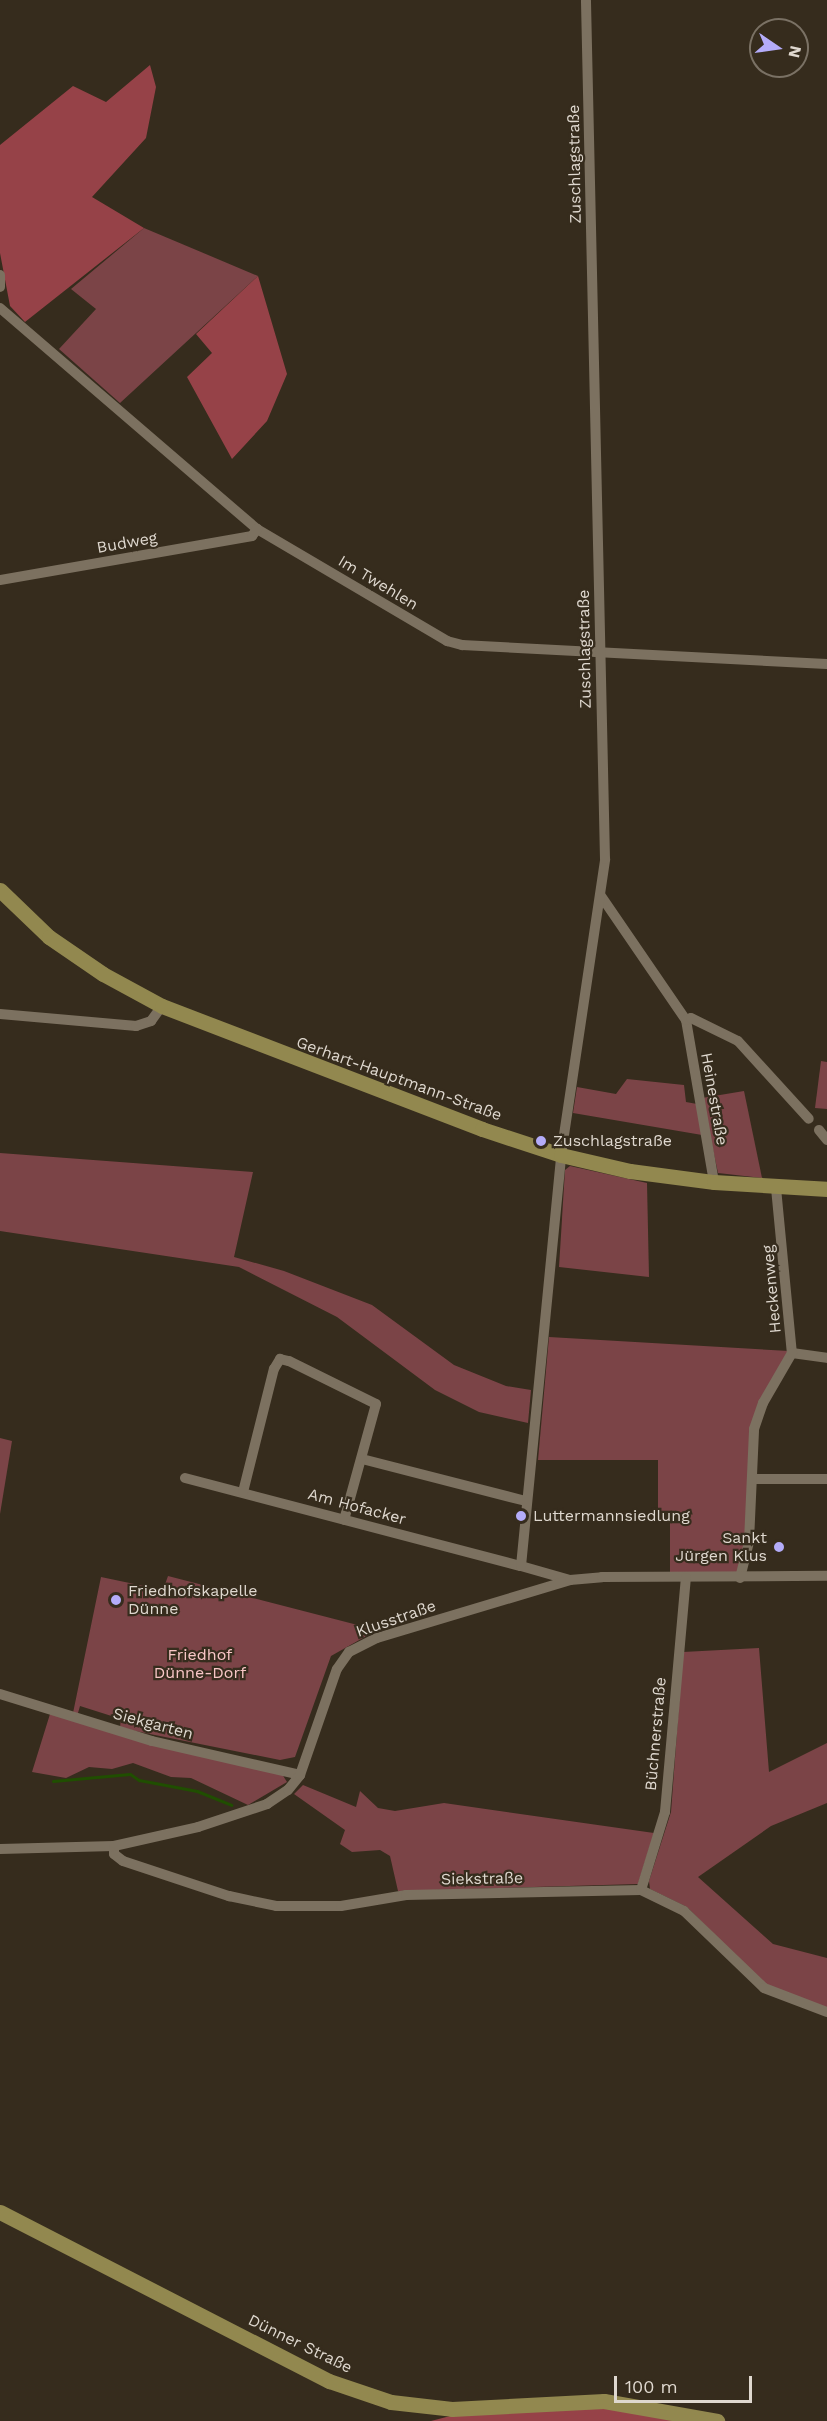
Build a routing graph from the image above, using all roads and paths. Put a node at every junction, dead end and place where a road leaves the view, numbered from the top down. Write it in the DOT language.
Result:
graph roads {
  1 [pos="586,0"];
  2 [pos="0,275"];
  3 [pos="0,287"];
  4 [pos="0,308"];
  5 [pos="257,529"];
  6 [pos="0,580"];
  7 [pos="600,652"];
  8 [pos="827,664"];
  9 [pos="0,890"];
  10 [pos="601,896"];
  11 [pos="162,1006"];
  12 [pos="0,1014"];
  13 [pos="686,1020"];
  14 [pos="809,1119"];
  15 [pos="819,1131"];
  16 [pos="827,1140"];
  17 [pos="561,1155"];
  18 [pos="714,1182"];
  19 [pos="776,1188"];
  20 [pos="827,1190"];
  21 [pos="792,1353"];
  22 [pos="827,1358"];
  23 [pos="362,1459"];
  24 [pos="185,1478"];
  25 [pos="752,1479"];
  26 [pos="827,1479"];
  27 [pos="243,1492"];
  28 [pos="525,1501"];
  29 [pos="344,1520"];
  30 [pos="521,1566"];
  31 [pos="827,1576"];
  32 [pos="686,1578"];
  33 [pos="741,1578"];
  34 [pos="570,1580"];
  35 [pos="0,1694"];
  36 [pos="300,1775"];
  37 [pos="114,1846"];
  38 [pos="0,1849"];
  39 [pos="641,1890"];
  40 [pos="827,2012"];
  41 [pos="0,2212"];
  42 [pos="717,2421"];
  1 -- 7 [label="street, Zuschlagstraße"];
  2 -- 3 [label="street"];
  4 -- 5 [label="street, Im Twehlen"];
  5 -- 6 [label="street, Budweg"];
  5 -- 7 [label="street, Im Twehlen"];
  7 -- 8 [label="street, Im Twehlen"];
  7 -- 10 [label="street, Zuschlagstraße"];
  9 -- 11 [label="street, Gerhart-Hauptmann-Straße"];
  10 -- 13 [label="street, Heinestraße"];
  10 -- 17 [label="street, Zuschlagstraße"];
  11 -- 12 [label="street"];
  11 -- 17 [label="street, Gerhart-Hauptmann-Straße"];
  13 -- 14 [label="street, Heinestraße"];
  13 -- 18 [label="street, Heinestraße"];
  15 -- 16 [label="street"];
  17 -- 18 [label="street, Gerhart-Hauptmann-Straße"];
  17 -- 28 [label="street, Zuschlagstraße"];
  18 -- 19 [label="street, Gerhart-Hauptmann-Straße"];
  19 -- 20 [label="street, Gerhart-Hauptmann-Straße"];
  19 -- 21 [label="street, Heckenweg"];
  21 -- 22 [label="street, Heckenweg"];
  21 -- 25 [label="street"];
  23 -- 27 [label="street"];
  23 -- 28 [label="street"];
  23 -- 29 [label="street"];
  24 -- 27 [label="street, Am Hofacker"];
  25 -- 26 [label="street"];
  25 -- 33 [label="street"];
  27 -- 29 [label="street, Am Hofacker"];
  28 -- 30 [label="street, Zuschlagstraße"];
  29 -- 30 [label="street, Am Hofacker"];
  30 -- 34 [label="street"];
  31 -- 33 [label="street, Klusstraße"];
  32 -- 33 [label="street, Klusstraße"];
  32 -- 34 [label="street, Klusstraße"];
  32 -- 39 [label="street, Büchnerstraße"];
  34 -- 36 [label="street, Klusstraße"];
  35 -- 36 [label="street, Siekgarten"];
  36 -- 37 [label="street, Klusstraße"];
  37 -- 38 [label="street, Klusstraße"];
  37 -- 39 [label="street, Siekstraße"];
  39 -- 40 [label="street, Siekstraße"];
  41 -- 42 [label="street, Dünner Straße"];
}
